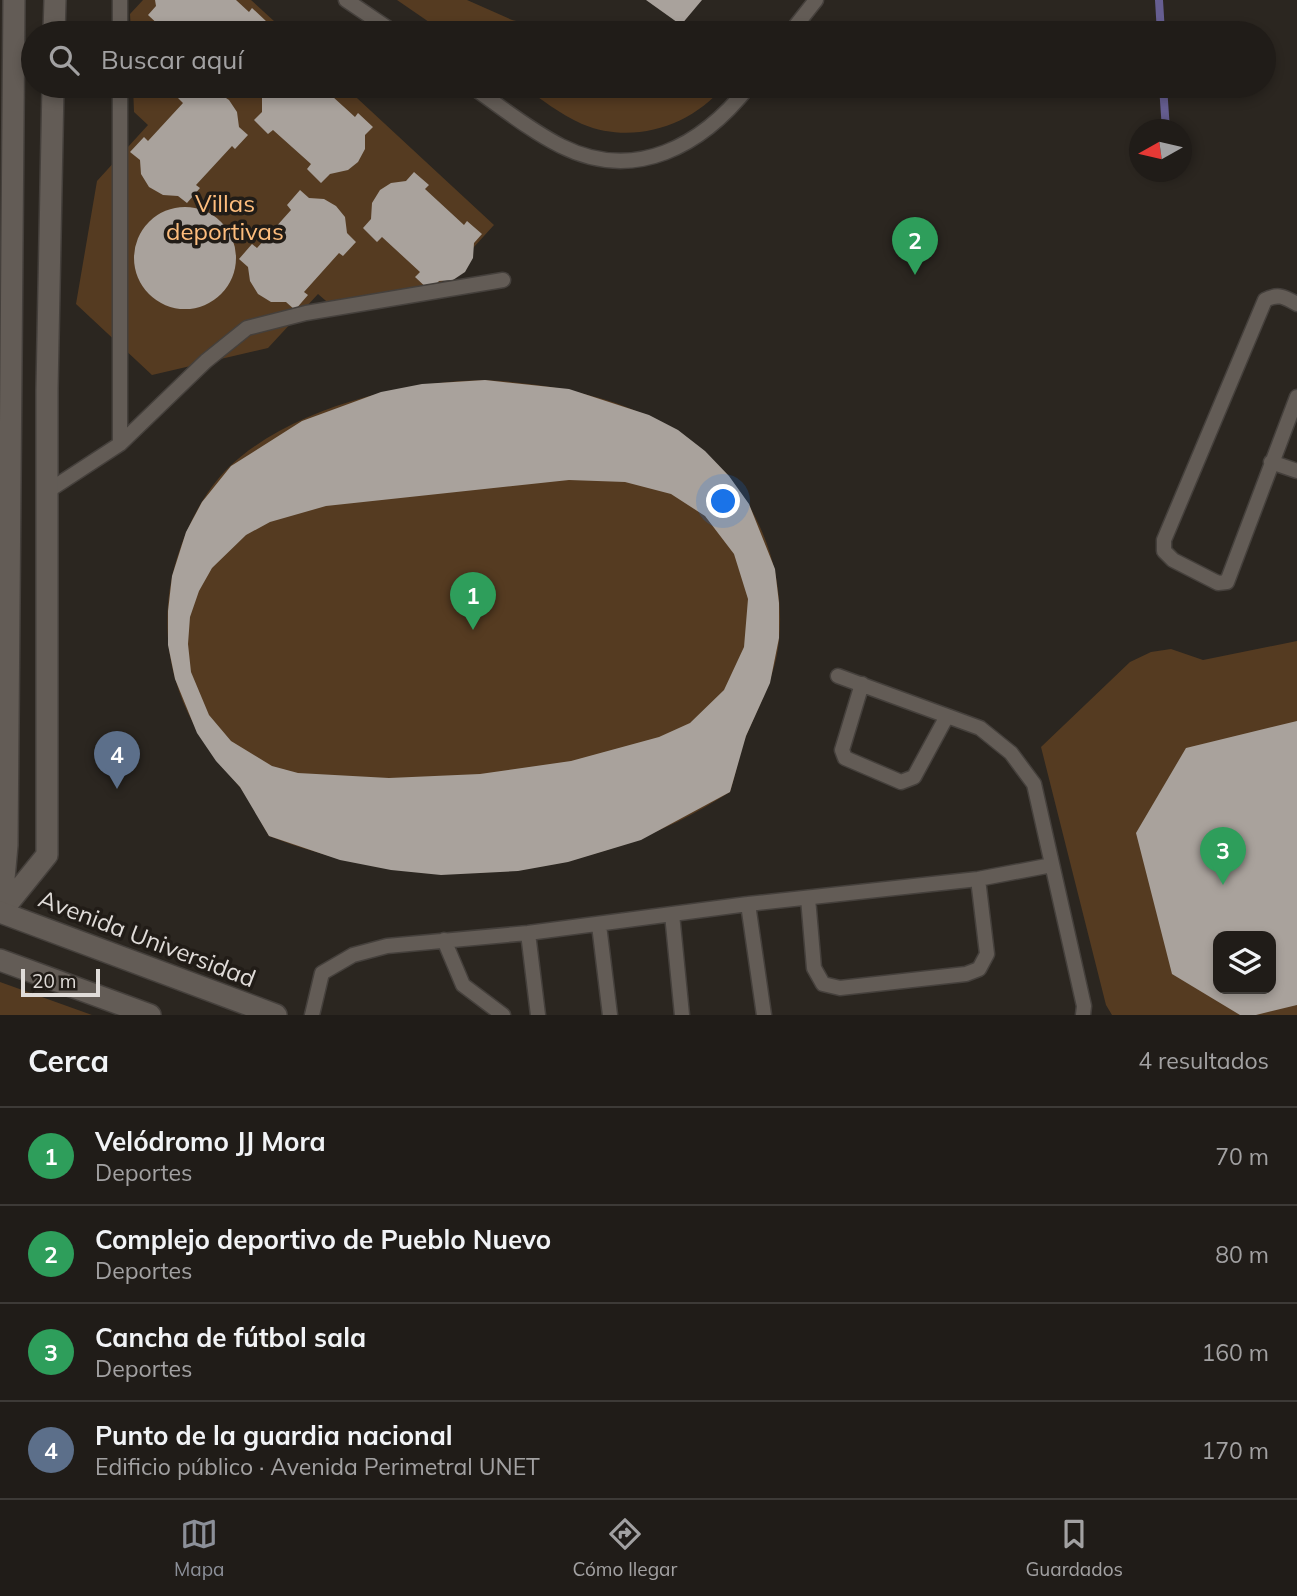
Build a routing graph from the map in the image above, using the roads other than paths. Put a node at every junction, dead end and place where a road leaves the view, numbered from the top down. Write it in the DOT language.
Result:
graph roads {
  1 [pos="14,0"];
  2 [pos="55,0"];
  3 [pos="120,0"];
  4 [pos="346,0"];
  5 [pos="816,0"];
  6 [pos="54,21"];
  7 [pos="120,21"];
  8 [pos="377,21"];
  9 [pos="799,21"];
  10 [pos="53,98"];
  11 [pos="120,98"];
  12 [pos="489,98"];
  13 [pos="739,98"];
  14 [pos="503,281"];
  15 [pos="1297,304"];
  16 [pos="6,389"];
  17 [pos="47,389"];
  18 [pos="1297,397"];
  19 [pos="48,443"];
  20 [pos="5,444"];
  21 [pos="120,444"];
  22 [pos="1271,462"];
  23 [pos="1297,471"];
  24 [pos="48,491"];
  25 [pos="838,676"];
  26 [pos="862,684"];
  27 [pos="947,716"];
  28 [pos="1052,865"];
  29 [pos="978,879"];
  30 [pos="808,898"];
  31 [pos="748,904"];
  32 [pos="0,912"];
  33 [pos="672,914"];
  34 [pos="599,925"];
  35 [pos="528,933"];
  36 [pos="444,940"];
  37 [pos="0,960"];
  38 [pos="113,1007"];
  39 [pos="1086,1012"];
  40 [pos="150,1015"];
  41 [pos="276,1015"];
  42 [pos="312,1015"];
  43 [pos="503,1015"];
  44 [pos="538,1015"];
  45 [pos="610,1015"];
  46 [pos="682,1015"];
  47 [pos="764,1015"];
  1 -- 16 [label="street"];
  2 -- 6 [label="street"];
  3 -- 7 [label="lane"];
  4 -- 8 [label="lane"];
  5 -- 9 [label="lane"];
  10 -- 17 [label="street"];
  11 -- 21 [label="lane"];
  12 -- 13 [label="lane"];
  14 -- 21 [label="lane"];
  15 -- 22 [label="lane"];
  16 -- 17 [label="street"];
  16 -- 20 [label="street"];
  17 -- 19 [label="street"];
  18 -- 22 [label="lane"];
  19 -- 20 [label="street"];
  19 -- 24 [label="street"];
  20 -- 32 [label="street"];
  21 -- 24 [label="lane"];
  22 -- 23 [label="lane"];
  24 -- 32 [label="street"];
  25 -- 26 [label="lane"];
  26 -- 27 [label="lane"];
  26 -- 27 [label="lane"];
  27 -- 28 [label="lane"];
  28 -- 29 [label="lane"];
  28 -- 39 [label="lane"];
  29 -- 30 [label="lane"];
  29 -- 30 [label="lane"];
  30 -- 31 [label="lane"];
  31 -- 33 [label="lane"];
  31 -- 47 [label="lane"];
  32 -- 41 [label="street, Avenida Universidad"];
  33 -- 34 [label="lane"];
  33 -- 46 [label="lane"];
  34 -- 35 [label="lane"];
  34 -- 45 [label="lane"];
  35 -- 36 [label="lane"];
  35 -- 44 [label="lane"];
  36 -- 42 [label="lane"];
  36 -- 43 [label="lane"];
  37 -- 38 [label="street"];
  38 -- 40 [label="street"];
}
